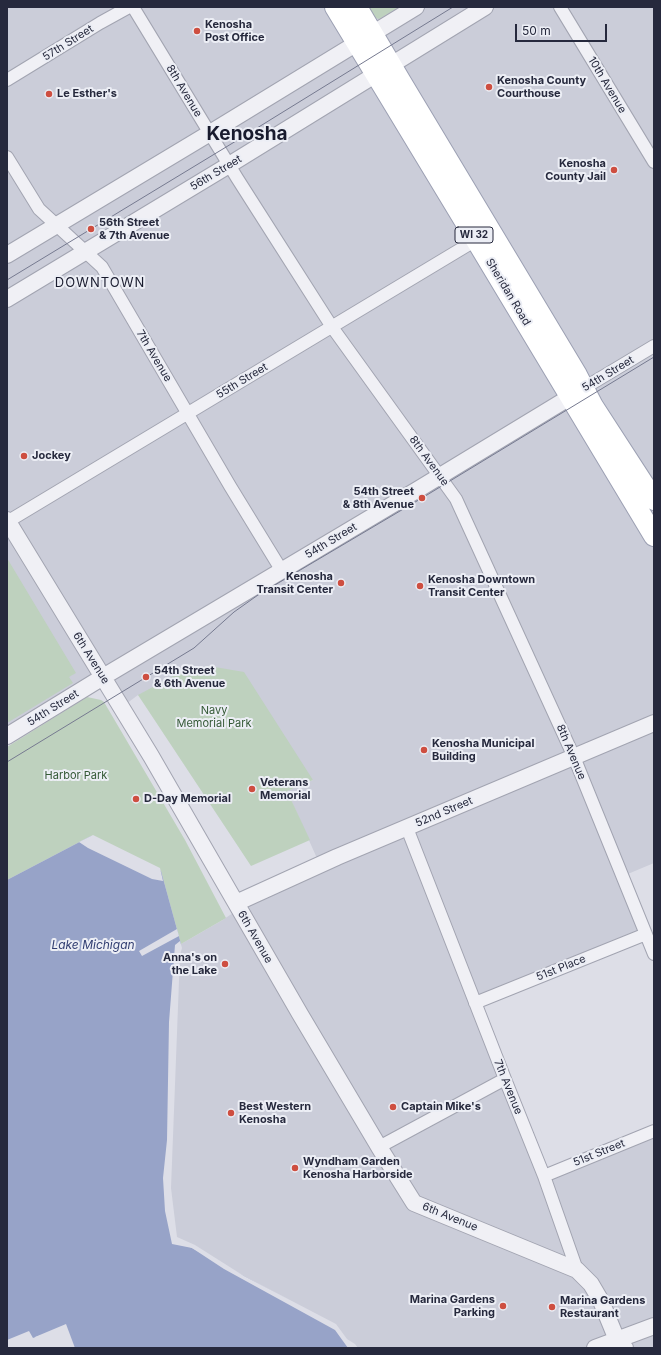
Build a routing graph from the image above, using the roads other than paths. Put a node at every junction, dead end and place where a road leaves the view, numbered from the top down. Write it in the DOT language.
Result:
graph roads {
  1 [pos="129,7"];
  2 [pos="133,7"];
  3 [pos="335,7"];
  4 [pos="357,7"];
  5 [pos="416,7"];
  6 [pos="486,7"];
  7 [pos="560,7"];
  8 [pos="365,38"];
  9 [pos="384,69"];
  10 [pos="7,80"];
  11 [pos="210,133"];
  12 [pos="7,157"];
  13 [pos="654,162"];
  14 [pos="229,165"];
  15 [pos="57,225"];
  16 [pos="476,240"];
  17 [pos="86,251"];
  18 [pos="7,256"];
  19 [pos="7,299"];
  20 [pos="332,326"];
  21 [pos="654,346"];
  22 [pos="577,392"];
  23 [pos="188,413"];
  24 [pos="439,477"];
  25 [pos="654,500"];
  26 [pos="7,521"];
  27 [pos="654,536"];
  28 [pos="282,570"];
  29 [pos="103,677"];
  30 [pos="654,723"];
  31 [pos="7,736"];
  32 [pos="574,757"];
  33 [pos="406,828"];
  34 [pos="236,903"];
  35 [pos="646,934"];
  36 [pos="654,954"];
  37 [pos="475,1003"];
  38 [pos="505,1079"];
  39 [pos="654,1131"];
  40 [pos="379,1147"];
  41 [pos="544,1176"];
  42 [pos="577,1270"];
  43 [pos="654,1326"];
  44 [pos="620,1345"];
  45 [pos="595,1348"];
  1 -- 10 [label="street, 57th Street"];
  2 -- 11 [label="street, 8th Avenue"];
  3 -- 8 [label="main road, Sheridan Road / WI 32"];
  4 -- 8 [label="main road, Sheridan Road / WI 32"];
  5 -- 8 [label="street"];
  6 -- 9 [label="street, 56th Street"];
  7 -- 13 [label="street, 10th Avenue"];
  8 -- 9 [label="main road, Sheridan Road / WI 32"];
  8 -- 11 [label="street"];
  9 -- 14 [label="street, 56th Street"];
  9 -- 16 [label="main road, Sheridan Road / WI 32"];
  9 -- 22 [label="main road, Sheridan Road / WI 32"];
  11 -- 14 [label="street, 8th Avenue"];
  11 -- 15 [label="street"];
  12 -- 15 [label="street, 7th Avenue"];
  14 -- 17 [label="street, 56th Street"];
  14 -- 20 [label="street, 8th Avenue"];
  15 -- 17 [label="street, 7th Avenue"];
  15 -- 18 [label="street"];
  16 -- 20 [label="street, 55th Street"];
  16 -- 22 [label="main road, Sheridan Road / WI 32"];
  17 -- 19 [label="street, 56th Street"];
  17 -- 23 [label="street, 7th Avenue"];
  20 -- 23 [label="street, 55th Street"];
  20 -- 24 [label="street, 8th Avenue"];
  21 -- 22 [label="street, 54th Street"];
  22 -- 24 [label="street, 54th Street"];
  22 -- 25 [label="main road, Sheridan Road / WI 32"];
  22 -- 27 [label="main road, Sheridan Road / WI 32"];
  23 -- 26 [label="street, 55th Street"];
  23 -- 28 [label="street, 7th Avenue"];
  24 -- 28 [label="street, 54th Street"];
  24 -- 32 [label="street, 8th Avenue"];
  26 -- 29 [label="street, 6th Avenue"];
  28 -- 29 [label="street, 54th Street"];
  29 -- 31 [label="street, 54th Street"];
  29 -- 34 [label="street, 6th Avenue"];
  30 -- 32 [label="street, 52nd Street"];
  32 -- 33 [label="street, 52nd Street"];
  32 -- 35 [label="street, 8th Avenue"];
  33 -- 34 [label="street, 52nd Street"];
  33 -- 37 [label="street, 7th Avenue"];
  34 -- 40 [label="street, 6th Avenue"];
  35 -- 36 [label="street, 8th Avenue"];
  35 -- 37 [label="street, 51st Place"];
  37 -- 38 [label="street, 7th Avenue"];
  38 -- 40 [label="street"];
  38 -- 41 [label="street, 7th Avenue"];
  39 -- 41 [label="street, 51st Street"];
  40 -- 42 [label="street, 6th Avenue"];
  41 -- 42 [label="street, 7th Avenue"];
  42 -- 44 [label="street, 7th Avenue"];
  43 -- 44 [label="street"];
  44 -- 45 [label="street"];
}
